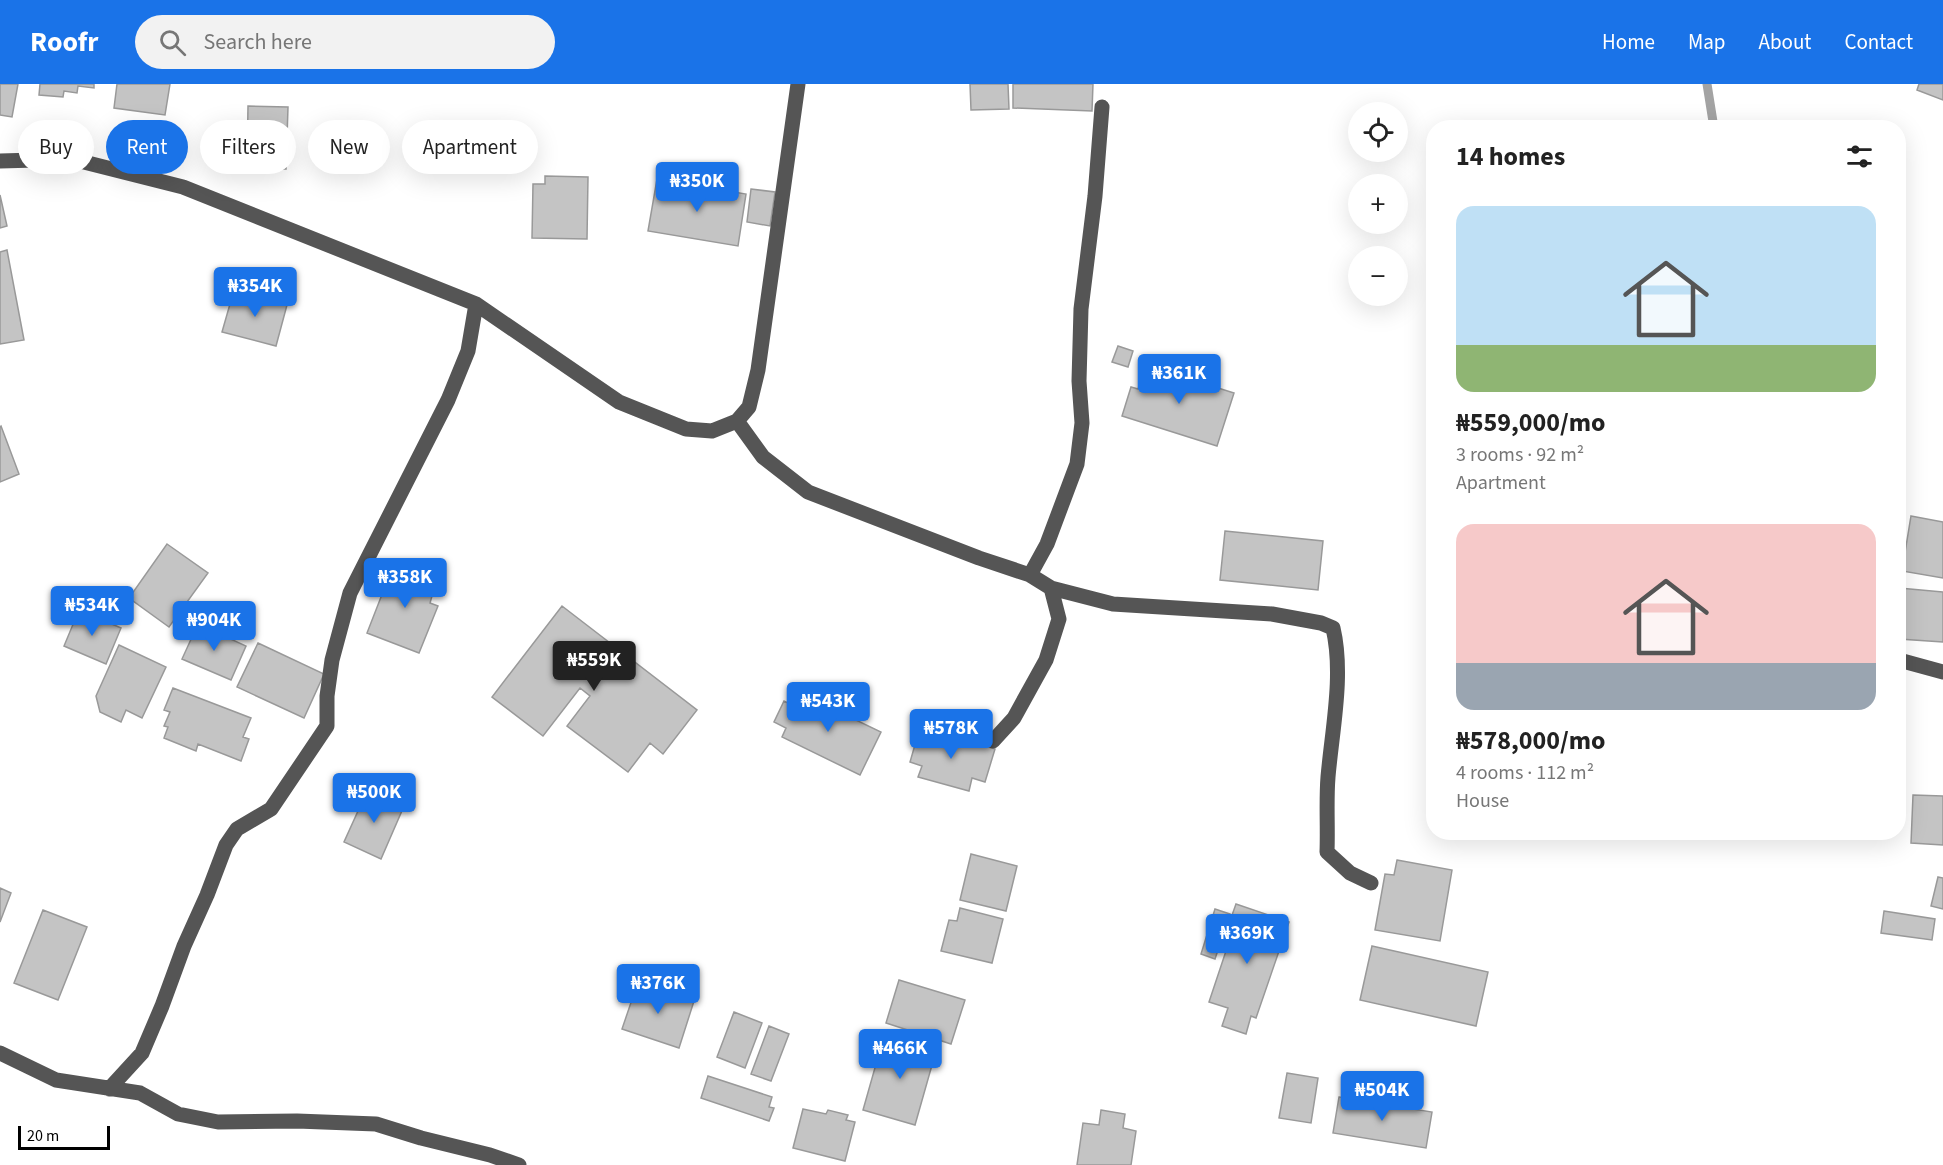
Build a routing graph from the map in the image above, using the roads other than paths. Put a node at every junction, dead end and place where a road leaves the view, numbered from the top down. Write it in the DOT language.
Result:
graph roads {
  1 [pos="798,84"];
  2 [pos="1102,106"];
  3 [pos="0,161"];
  4 [pos="476,304"];
  5 [pos="737,421"];
  6 [pos="1030,575"];
  7 [pos="1051,588"];
  8 [pos="1906,662"];
  9 [pos="1943,672"];
  10 [pos="993,741"];
  11 [pos="1371,883"];
  12 [pos="0,1053"];
  13 [pos="109,1089"];
  14 [pos="519,1165"];
  1 -- 5 [label="street"];
  2 -- 6 [label="street"];
  3 -- 4 [label="street"];
  4 -- 5 [label="street"];
  4 -- 13 [label="street"];
  5 -- 6 [label="street"];
  6 -- 7 [label="street"];
  7 -- 10 [label="street"];
  7 -- 11 [label="street"];
  8 -- 9 [label="street"];
  12 -- 13 [label="street"];
  13 -- 14 [label="street"];
}
